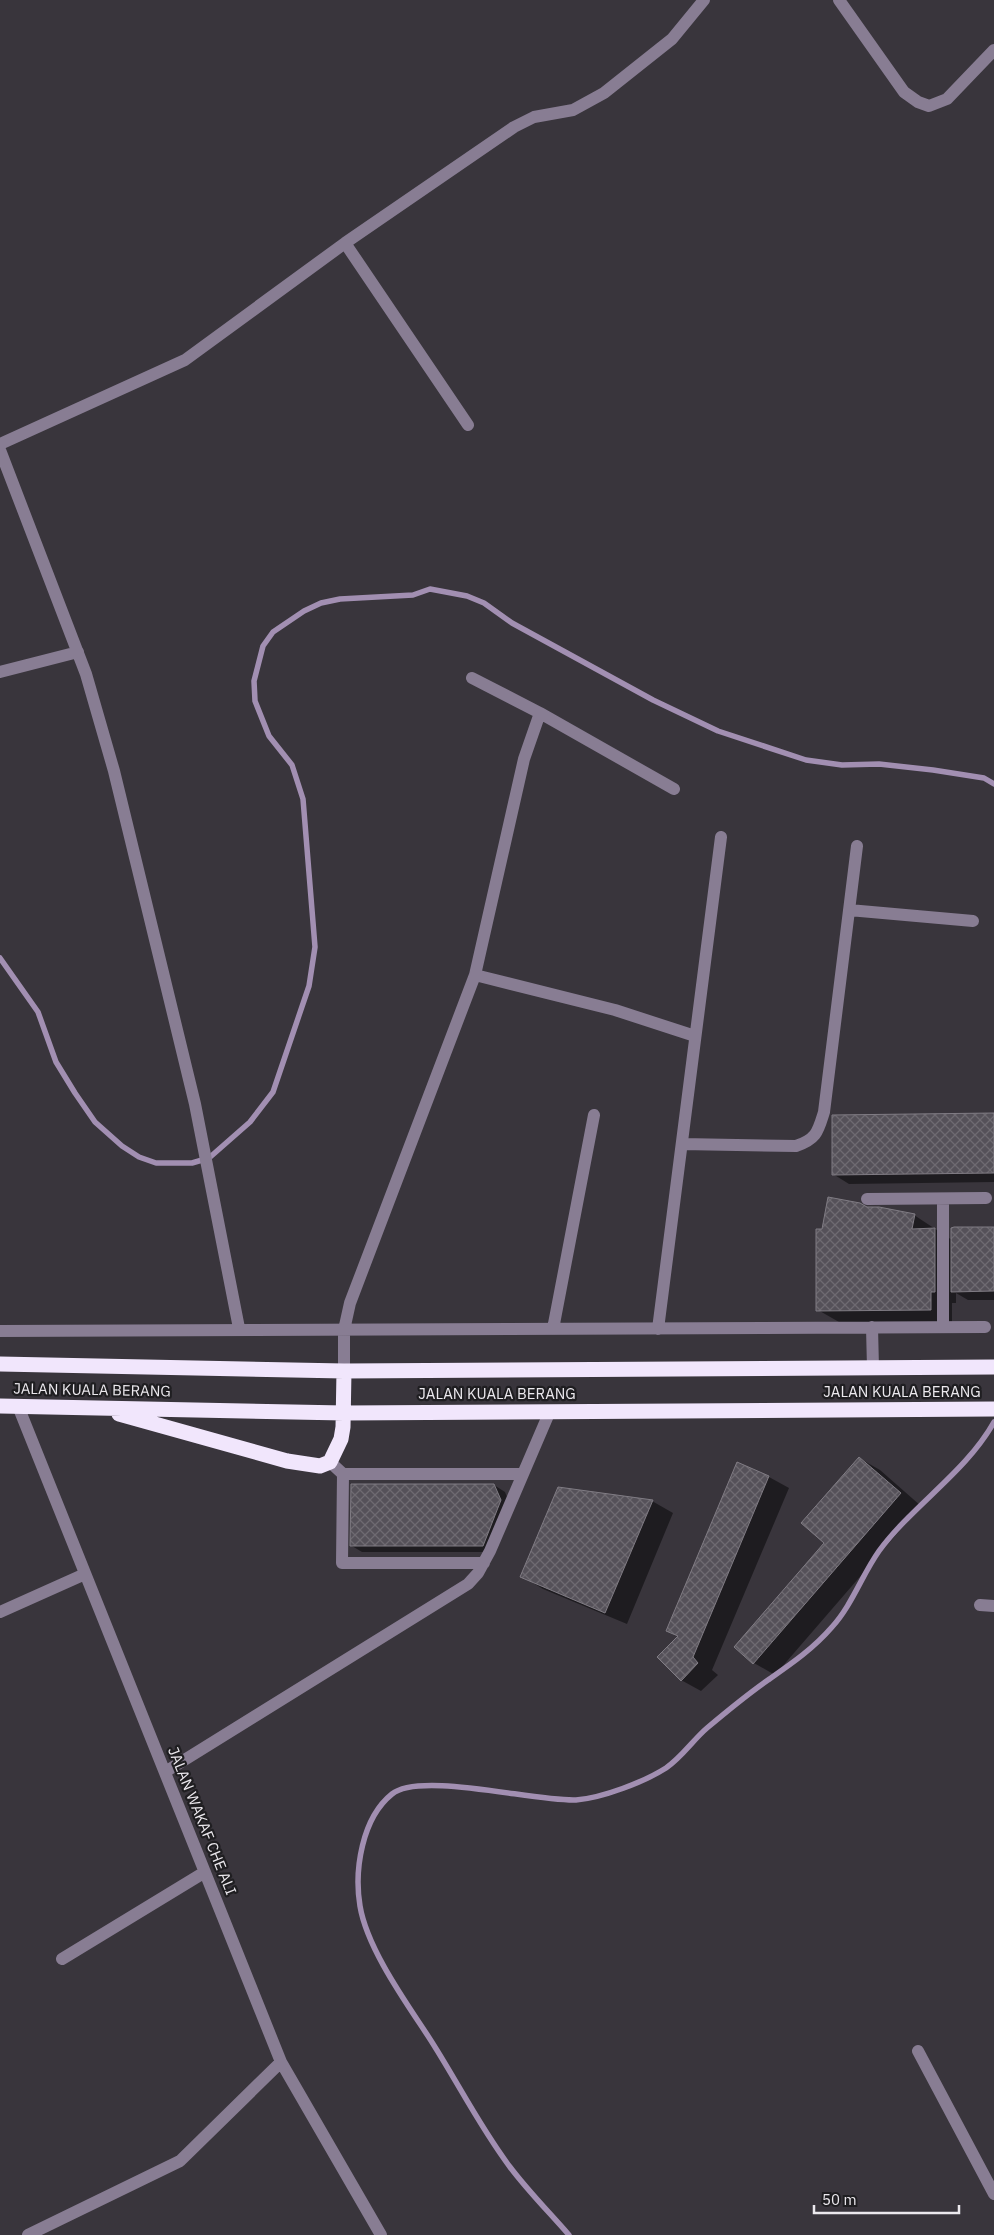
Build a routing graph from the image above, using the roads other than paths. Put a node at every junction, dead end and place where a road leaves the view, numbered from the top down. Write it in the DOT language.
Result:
graph roads {
  1 [pos="704,0"];
  2 [pos="839,0"];
  3 [pos="994,50"];
  4 [pos="345,243"];
  5 [pos="468,425"];
  6 [pos="0,444"];
  7 [pos="0,450"];
  8 [pos="78,652"];
  9 [pos="0,672"];
  10 [pos="472,678"];
  11 [pos="540,712"];
  12 [pos="674,789"];
  13 [pos="721,836"];
  14 [pos="857,846"];
  15 [pos="849,910"];
  16 [pos="973,921"];
  17 [pos="474,975"];
  18 [pos="696,1036"];
  19 [pos="594,1114"];
  20 [pos="682,1144"];
  21 [pos="986,1198"];
  22 [pos="867,1199"];
  23 [pos="943,1199"];
  24 [pos="872,1327"];
  25 [pos="943,1327"];
  26 [pos="985,1327"];
  27 [pos="239,1328"];
  28 [pos="658,1328"];
  29 [pos="554,1329"];
  30 [pos="344,1330"];
  31 [pos="0,1331"];
  32 [pos="0,1364"];
  33 [pos="994,1367"];
  34 [pos="873,1368"];
  35 [pos="344,1370"];
  36 [pos="0,1406"];
  37 [pos="18,1406"];
  38 [pos="97,1408"];
  39 [pos="994,1409"];
  40 [pos="550,1411"];
  41 [pos="344,1412"];
  42 [pos="330,1462"];
  43 [pos="343,1474"];
  44 [pos="523,1474"];
  45 [pos="484,1563"];
  46 [pos="85,1574"];
  47 [pos="980,1605"];
  48 [pos="994,1606"];
  49 [pos="0,1612"];
  50 [pos="165,1772"];
  51 [pos="205,1872"];
  52 [pos="62,1959"];
  53 [pos="918,2050"];
  54 [pos="281,2062"];
  55 [pos="994,2194"];
  56 [pos="28,2235"];
  57 [pos="382,2235"];
  1 -- 4 [label="street"];
  2 -- 3 [label="street"];
  4 -- 5 [label="street"];
  4 -- 6 [label="street"];
  7 -- 8 [label="street"];
  8 -- 9 [label="street"];
  8 -- 27 [label="street"];
  10 -- 11 [label="street"];
  11 -- 12 [label="street"];
  11 -- 17 [label="street"];
  13 -- 18 [label="street"];
  14 -- 15 [label="street"];
  15 -- 16 [label="street"];
  15 -- 20 [label="street"];
  17 -- 18 [label="street"];
  17 -- 30 [label="street"];
  18 -- 20 [label="street"];
  19 -- 29 [label="street"];
  20 -- 28 [label="street"];
  21 -- 23 [label="street"];
  22 -- 23 [label="street"];
  23 -- 25 [label="street"];
  24 -- 25 [label="street"];
  24 -- 28 [label="street"];
  24 -- 34 [label="street"];
  25 -- 26 [label="street"];
  27 -- 30 [label="street"];
  27 -- 31 [label="street"];
  28 -- 29 [label="street"];
  29 -- 30 [label="street"];
  30 -- 35 [label="street"];
  32 -- 35 [label="highway, JALAN KUALA BERANG"];
  33 -- 34 [label="highway, JALAN KUALA BERANG"];
  34 -- 35 [label="highway, JALAN KUALA BERANG"];
  35 -- 41 [label="highway"];
  36 -- 37 [label="highway, JALAN KUALA BERANG"];
  37 -- 38 [label="highway, JALAN KUALA BERANG"];
  37 -- 46 [label="street, JALAN WAKAF CHE ALI"];
  38 -- 41 [label="highway, JALAN KUALA BERANG"];
  38 -- 42 [label="highway"];
  39 -- 40 [label="highway, JALAN KUALA BERANG"];
  40 -- 41 [label="highway, JALAN KUALA BERANG"];
  40 -- 44 [label="street"];
  41 -- 42 [label="highway"];
  42 -- 43 [label="street"];
  43 -- 44 [label="street"];
  43 -- 45 [label="street"];
  44 -- 45 [label="street"];
  45 -- 50 [label="street"];
  46 -- 49 [label="street"];
  46 -- 50 [label="street, JALAN WAKAF CHE ALI"];
  47 -- 48 [label="street"];
  50 -- 51 [label="street, JALAN WAKAF CHE ALI"];
  51 -- 52 [label="street"];
  51 -- 54 [label="street, JALAN WAKAF CHE ALI"];
  53 -- 55 [label="street"];
  54 -- 56 [label="street"];
  54 -- 57 [label="street, JALAN WAKAF CHE ALI"];
}
